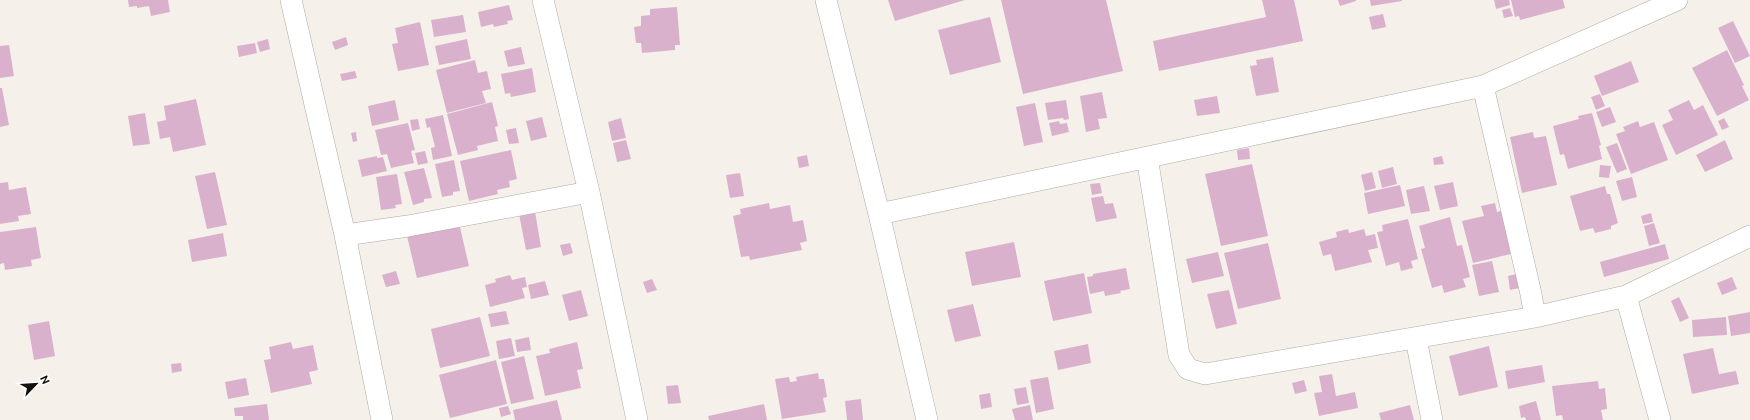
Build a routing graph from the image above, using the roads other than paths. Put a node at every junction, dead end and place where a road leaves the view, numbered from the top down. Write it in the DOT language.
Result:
graph roads {
  1 [pos="291,0"];
  2 [pos="543,0"];
  3 [pos="826,0"];
  4 [pos="1677,0"];
  5 [pos="1482,86"];
  6 [pos="1147,157"];
  7 [pos="589,192"];
  8 [pos="879,214"];
  9 [pos="345,235"];
  10 [pos="1750,236"];
  11 [pos="1626,296"];
  12 [pos="1535,317"];
  13 [pos="1416,339"];
  14 [pos="382,420"];
  15 [pos="637,420"];
  16 [pos="928,420"];
  17 [pos="1432,420"];
  18 [pos="1660,420"];
  1 -- 9 [label="street"];
  2 -- 7 [label="street"];
  3 -- 8 [label="street"];
  4 -- 5 [label="street"];
  5 -- 6 [label="street"];
  5 -- 12 [label="street"];
  6 -- 8 [label="street"];
  6 -- 13 [label="street"];
  7 -- 9 [label="street"];
  7 -- 15 [label="street"];
  8 -- 16 [label="street"];
  9 -- 14 [label="street"];
  10 -- 11 [label="street"];
  11 -- 12 [label="street"];
  11 -- 18 [label="street"];
  12 -- 13 [label="street"];
  13 -- 17 [label="street"];
}
